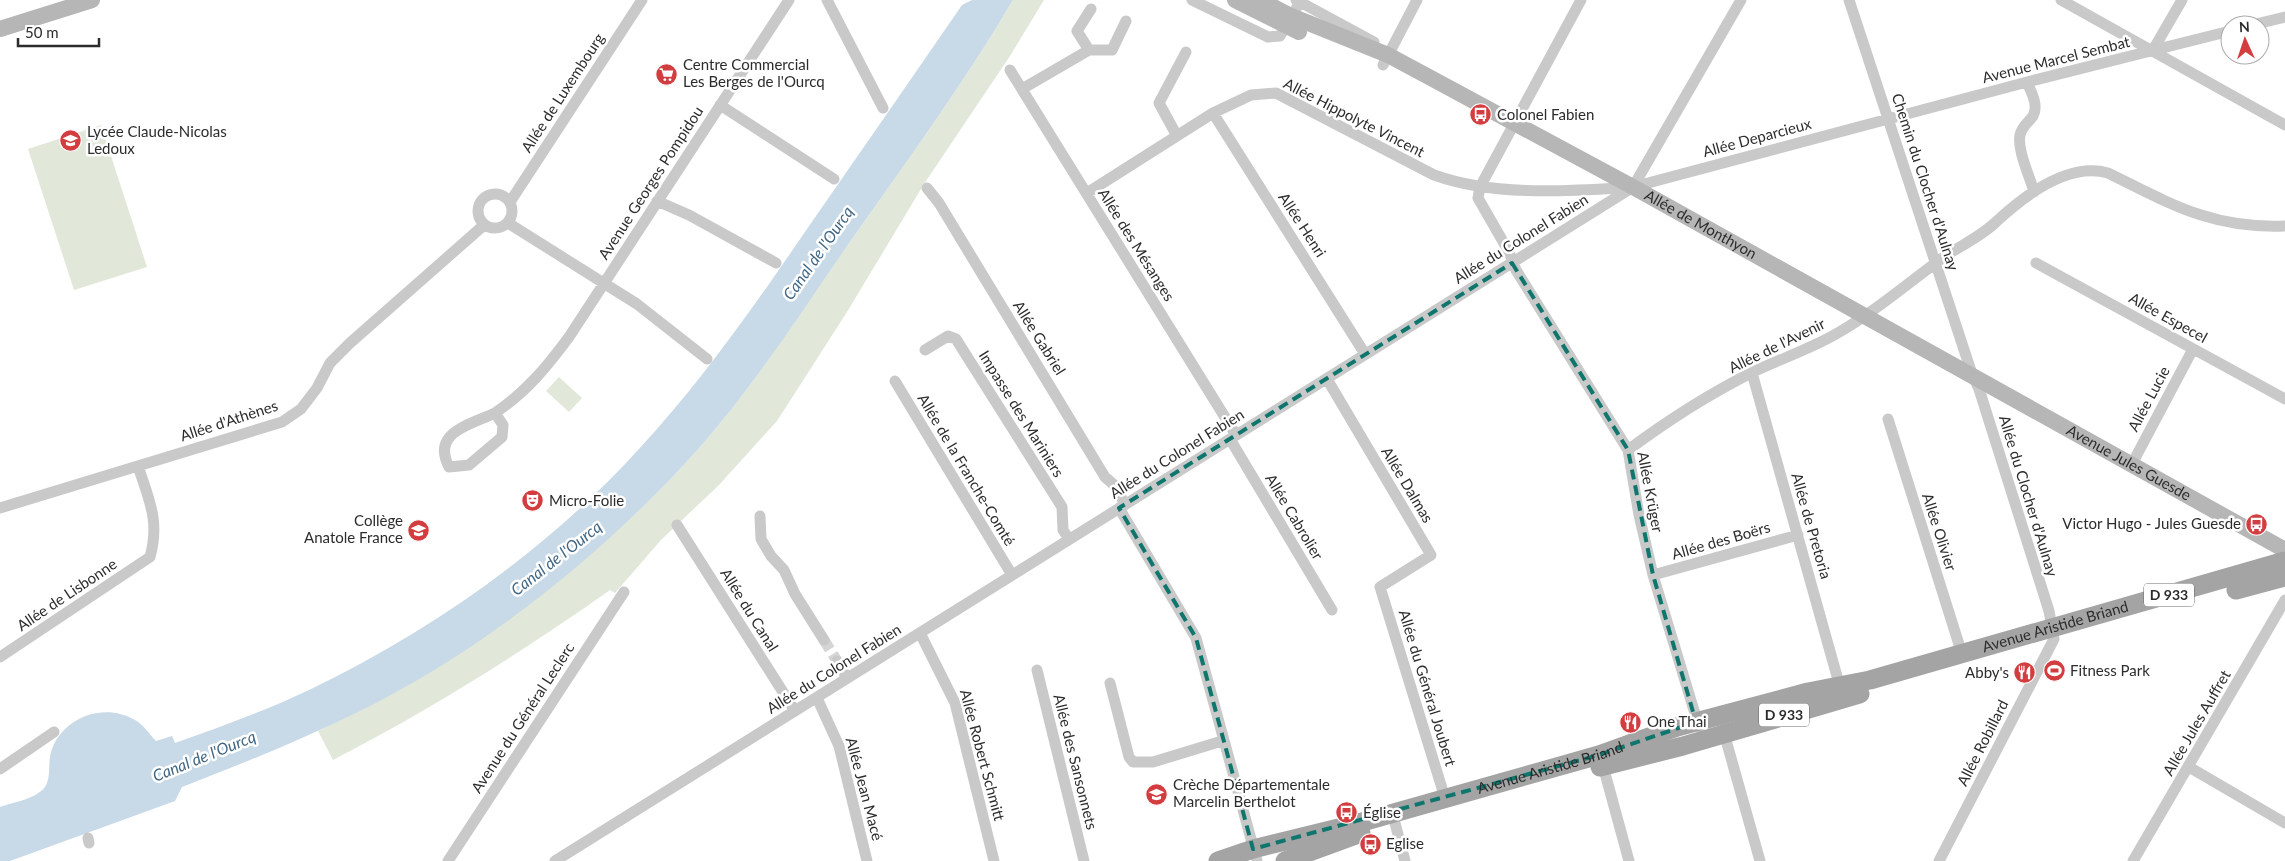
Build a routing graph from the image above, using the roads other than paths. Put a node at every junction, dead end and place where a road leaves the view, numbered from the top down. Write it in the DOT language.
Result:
graph roads {
  1 [pos="64,0"];
  2 [pos="92,0"];
  3 [pos="642,0"];
  4 [pos="790,0"];
  5 [pos="827,0"];
  6 [pos="1192,0"];
  7 [pos="1234,0"];
  8 [pos="1260,0"];
  9 [pos="1417,0"];
  10 [pos="1581,0"];
  11 [pos="1741,0"];
  12 [pos="1849,0"];
  13 [pos="2061,0"];
  14 [pos="2182,0"];
  15 [pos="1298,1"];
  16 [pos="1091,9"];
  17 [pos="2285,16"];
  18 [pos="0,20"];
  19 [pos="2270,20"];
  20 [pos="1288,21"];
  21 [pos="1126,22"];
  22 [pos="0,29"];
  23 [pos="2220,33"];
  24 [pos="1089,50"];
  25 [pos="2153,50"];
  26 [pos="1186,52"];
  27 [pos="1385,60"];
  28 [pos="1010,70"];
  29 [pos="2027,82"];
  30 [pos="1022,89"];
  31 [pos="720,105"];
  32 [pos="883,108"];
  33 [pos="1213,113"];
  34 [pos="1889,119"];
  35 [pos="1514,123"];
  36 [pos="2285,125"];
  37 [pos="1177,136"];
  38 [pos="834,179"];
  39 [pos="1480,187"];
  40 [pos="1633,187"];
  41 [pos="927,188"];
  42 [pos="1594,190"];
  43 [pos="2034,192"];
  44 [pos="1087,193"];
  45 [pos="657,201"];
  46 [pos="510,202"];
  47 [pos="1601,206"];
  48 [pos="508,224"];
  49 [pos="484,225"];
  50 [pos="2285,226"];
  51 [pos="776,263"];
  52 [pos="1512,263"];
  53 [pos="1936,263"];
  54 [pos="2036,263"];
  55 [pos="603,282"];
  56 [pos="1863,316"];
  57 [pos="2193,349"];
  58 [pos="925,350"];
  59 [pos="1365,354"];
  60 [pos="707,359"];
  61 [pos="1752,373"];
  62 [pos="1972,374"];
  63 [pos="1327,379"];
  64 [pos="895,380"];
  65 [pos="2285,399"];
  66 [pos="495,413"];
  67 [pos="1888,419"];
  68 [pos="1233,437"];
  69 [pos="1628,450"];
  70 [pos="2132,464"];
  71 [pos="138,466"];
  72 [pos="1122,506"];
  73 [pos="0,508"];
  74 [pos="760,516"];
  75 [pos="677,526"];
  76 [pos="1798,534"];
  77 [pos="1069,539"];
  78 [pos="2285,550"];
  79 [pos="2285,561"];
  80 [pos="1012,575"];
  81 [pos="1653,575"];
  82 [pos="2285,577"];
  83 [pos="1380,587"];
  84 [pos="624,592"];
  85 [pos="2285,600"];
  86 [pos="1332,610"];
  87 [pos="920,634"];
  88 [pos="2053,634"];
  89 [pos="824,640"];
  90 [pos="1962,654"];
  91 [pos="0,657"];
  92 [pos="836,661"];
  93 [pos="1037,670"];
  94 [pos="847,678"];
  95 [pos="1110,683"];
  96 [pos="1840,687"];
  97 [pos="817,698"];
  98 [pos="794,711"];
  99 [pos="1727,714"];
  100 [pos="1696,722"];
  101 [pos="54,732"];
  102 [pos="1724,733"];
  103 [pos="1222,741"];
  104 [pos="1603,766"];
  105 [pos="2189,767"];
  106 [pos="0,769"];
  107 [pos="1445,798"];
  108 [pos="1396,823"];
  109 [pos="2285,823"];
  110 [pos="1255,855"];
  111 [pos="448,861"];
  112 [pos="555,861"];
  113 [pos="867,861"];
  114 [pos="994,861"];
  115 [pos="1084,861"];
  116 [pos="1218,861"];
  117 [pos="1285,861"];
  118 [pos="1405,861"];
  119 [pos="1629,861"];
  120 [pos="1760,861"];
  121 [pos="1939,861"];
  122 [pos="2134,861"];
  1 -- 18 [label="street"];
  2 -- 22 [label="street"];
  3 -- 46 [label="street, Allée de Luxembourg"];
  4 -- 31 [label="street, Avenue Georges Pompidou"];
  5 -- 32 [label="street"];
  6 -- 20 [label="street"];
  7 -- 20 [label="street, Allée de Monthyon"];
  8 -- 20 [label="street, Allée de Monthyon"];
  9 -- 27 [label="street"];
  10 -- 35 [label="street"];
  11 -- 40 [label="street, Allée du Colonel Fabien"];
  12 -- 34 [label="street, Chemin du Clocher d'Aulnay"];
  13 -- 25 [label="street"];
  14 -- 25 [label="street"];
  15 -- 20 [label="street"];
  15 -- 27 [label="street"];
  16 -- 24 [label="street"];
  17 -- 19 [label="street"];
  20 -- 27 [label="street, Allée de Monthyon"];
  21 -- 24 [label="street"];
  23 -- 25 [label="street, Avenue Marcel Sembat"];
  24 -- 30 [label="street"];
  25 -- 29 [label="street, Avenue Marcel Sembat"];
  25 -- 36 [label="street"];
  26 -- 37 [label="street"];
  27 -- 35 [label="street, Allée de Monthyon"];
  28 -- 30 [label="street, Allée des Mésanges"];
  29 -- 34 [label="street, Avenue Marcel Sembat"];
  29 -- 43 [label="street"];
  30 -- 44 [label="street, Allée des Mésanges"];
  31 -- 38 [label="street"];
  31 -- 45 [label="street, Avenue Georges Pompidou"];
  33 -- 37 [label="street, Allée Hippolyte Vincent"];
  33 -- 39 [label="street, Allée Hippolyte Vincent"];
  33 -- 59 [label="street, Allée Henri"];
  34 -- 40 [label="street, Allée Deparcieux"];
  34 -- 53 [label="street, Chemin du Clocher d'Aulnay"];
  35 -- 39 [label="street"];
  35 -- 40 [label="street, Allée de Monthyon"];
  37 -- 44 [label="street, Allée Hippolyte Vincent"];
  39 -- 42 [label="street, Allée Hippolyte Vincent"];
  39 -- 52 [label="street, Allée Krüger"];
  40 -- 42 [label="street, Allée Hippolyte Vincent"];
  40 -- 47 [label="street, Allée du Colonel Fabien"];
  40 -- 56 [label="street, Allée de Monthyon"];
  41 -- 72 [label="street, Allée Gabriel"];
  42 -- 47 [label="street"];
  43 -- 50 [label="street, Allée de l'Avenir"];
  43 -- 53 [label="street, Allée de l'Avenir"];
  44 -- 68 [label="street, Allée des Mésanges"];
  45 -- 51 [label="street"];
  45 -- 55 [label="street, Avenue Georges Pompidou"];
  46 -- 48 [label="street"];
  46 -- 49 [label="street"];
  47 -- 52 [label="street, Allée du Colonel Fabien"];
  48 -- 49 [label="street"];
  48 -- 55 [label="street"];
  49 -- 71 [label="street, Allée d'Athènes"];
  52 -- 59 [label="street, Allée du Colonel Fabien"];
  52 -- 69 [label="street, Allée Krüger"];
  53 -- 56 [label="street, Allée de l'Avenir"];
  53 -- 62 [label="street, Chemin du Clocher d'Aulnay"];
  54 -- 57 [label="street, Allée Especel"];
  55 -- 60 [label="street"];
  55 -- 66 [label="street, Avenue Georges Pompidou"];
  56 -- 61 [label="street, Allée de l'Avenir"];
  56 -- 62 [label="street, Allée de Monthyon"];
  57 -- 65 [label="street, Allée Especel"];
  57 -- 70 [label="street, Allée Lucie"];
  58 -- 77 [label="street, Impasse des Mariniers"];
  59 -- 63 [label="street, Allée du Colonel Fabien"];
  61 -- 69 [label="street, Allée de l'Avenir"];
  61 -- 76 [label="street, Allée de Pretoria"];
  62 -- 70 [label="street, Avenue Jules Guesde"];
  62 -- 88 [label="street, Allée du Clocher d'Aulnay"];
  63 -- 68 [label="street, Allée du Colonel Fabien"];
  63 -- 83 [label="street, Allée Dalmas"];
  64 -- 80 [label="street, Allée de la Franche-Comté"];
  66 -- 66 [label="street, Avenue Georges Pompidou"];
  67 -- 90 [label="street, Allée Olivier"];
  68 -- 72 [label="street, Allée du Colonel Fabien"];
  68 -- 86 [label="street, Allée Cabrolier"];
  69 -- 81 [label="street, Allée Krüger"];
  70 -- 78 [label="street, Avenue Jules Guesde"];
  71 -- 73 [label="street, Allée d'Athènes"];
  71 -- 91 [label="street, Allée de Lisbonne"];
  72 -- 77 [label="street, Allée du Colonel Fabien"];
  72 -- 103 [label="street, Allée Gabriel"];
  74 -- 89 [label="street"];
  75 -- 98 [label="street, Allée du Canal"];
  76 -- 81 [label="street, Allée des Boërs"];
  76 -- 96 [label="street, Allée de Pretoria"];
  77 -- 80 [label="street, Allée du Colonel Fabien"];
  79 -- 88 [label="main road, Avenue Aristide Briand / D 933"];
  80 -- 87 [label="street, Allée du Colonel Fabien"];
  81 -- 100 [label="street, Allée Krüger"];
  82 -- 88 [label="main road, Avenue Aristide Briand / D 933"];
  83 -- 107 [label="street, Allée du Général Joubert"];
  84 -- 111 [label="street, Avenue du Général Leclerc"];
  85 -- 105 [label="street, Allée Jules Auffret"];
  87 -- 94 [label="street, Allée du Colonel Fabien"];
  87 -- 114 [label="street, Allée Robert Schmitt"];
  88 -- 90 [label="main road, Avenue Aristide Briand / D 933"];
  88 -- 102 [label="main road, Avenue Aristide Briand / D 933"];
  88 -- 121 [label="street, Allée Robillard"];
  90 -- 96 [label="main road, Avenue Aristide Briand / D 933"];
  92 -- 94 [label="street"];
  93 -- 115 [label="street, Allée des Sansonnets"];
  94 -- 97 [label="street, Allée du Colonel Fabien"];
  95 -- 103 [label="street"];
  96 -- 99 [label="main road, Avenue Aristide Briand / D 933"];
  97 -- 98 [label="street, Allée du Colonel Fabien"];
  97 -- 113 [label="street, Allée Jean Macé"];
  98 -- 112 [label="street, Allée du Colonel Fabien"];
  99 -- 100 [label="main road, Avenue Aristide Briand / D 933"];
  99 -- 102 [label="street"];
  100 -- 102 [label="street"];
  100 -- 107 [label="main road, Avenue Aristide Briand / D 933"];
  101 -- 106 [label="street"];
  102 -- 104 [label="main road, Avenue Aristide Briand / D 933"];
  102 -- 120 [label="street"];
  103 -- 110 [label="street, Allée Gabriel"];
  104 -- 108 [label="main road, Avenue Aristide Briand / D 933"];
  104 -- 119 [label="street"];
  105 -- 109 [label="street"];
  105 -- 122 [label="street, Allée Jules Auffret"];
  107 -- 110 [label="main road, Avenue Aristide Briand / D 933"];
  108 -- 117 [label="main road, Avenue Aristide Briand / D 933"];
  108 -- 118 [label="street"];
  110 -- 116 [label="main road, Avenue Aristide Briand / D 933"];
}
